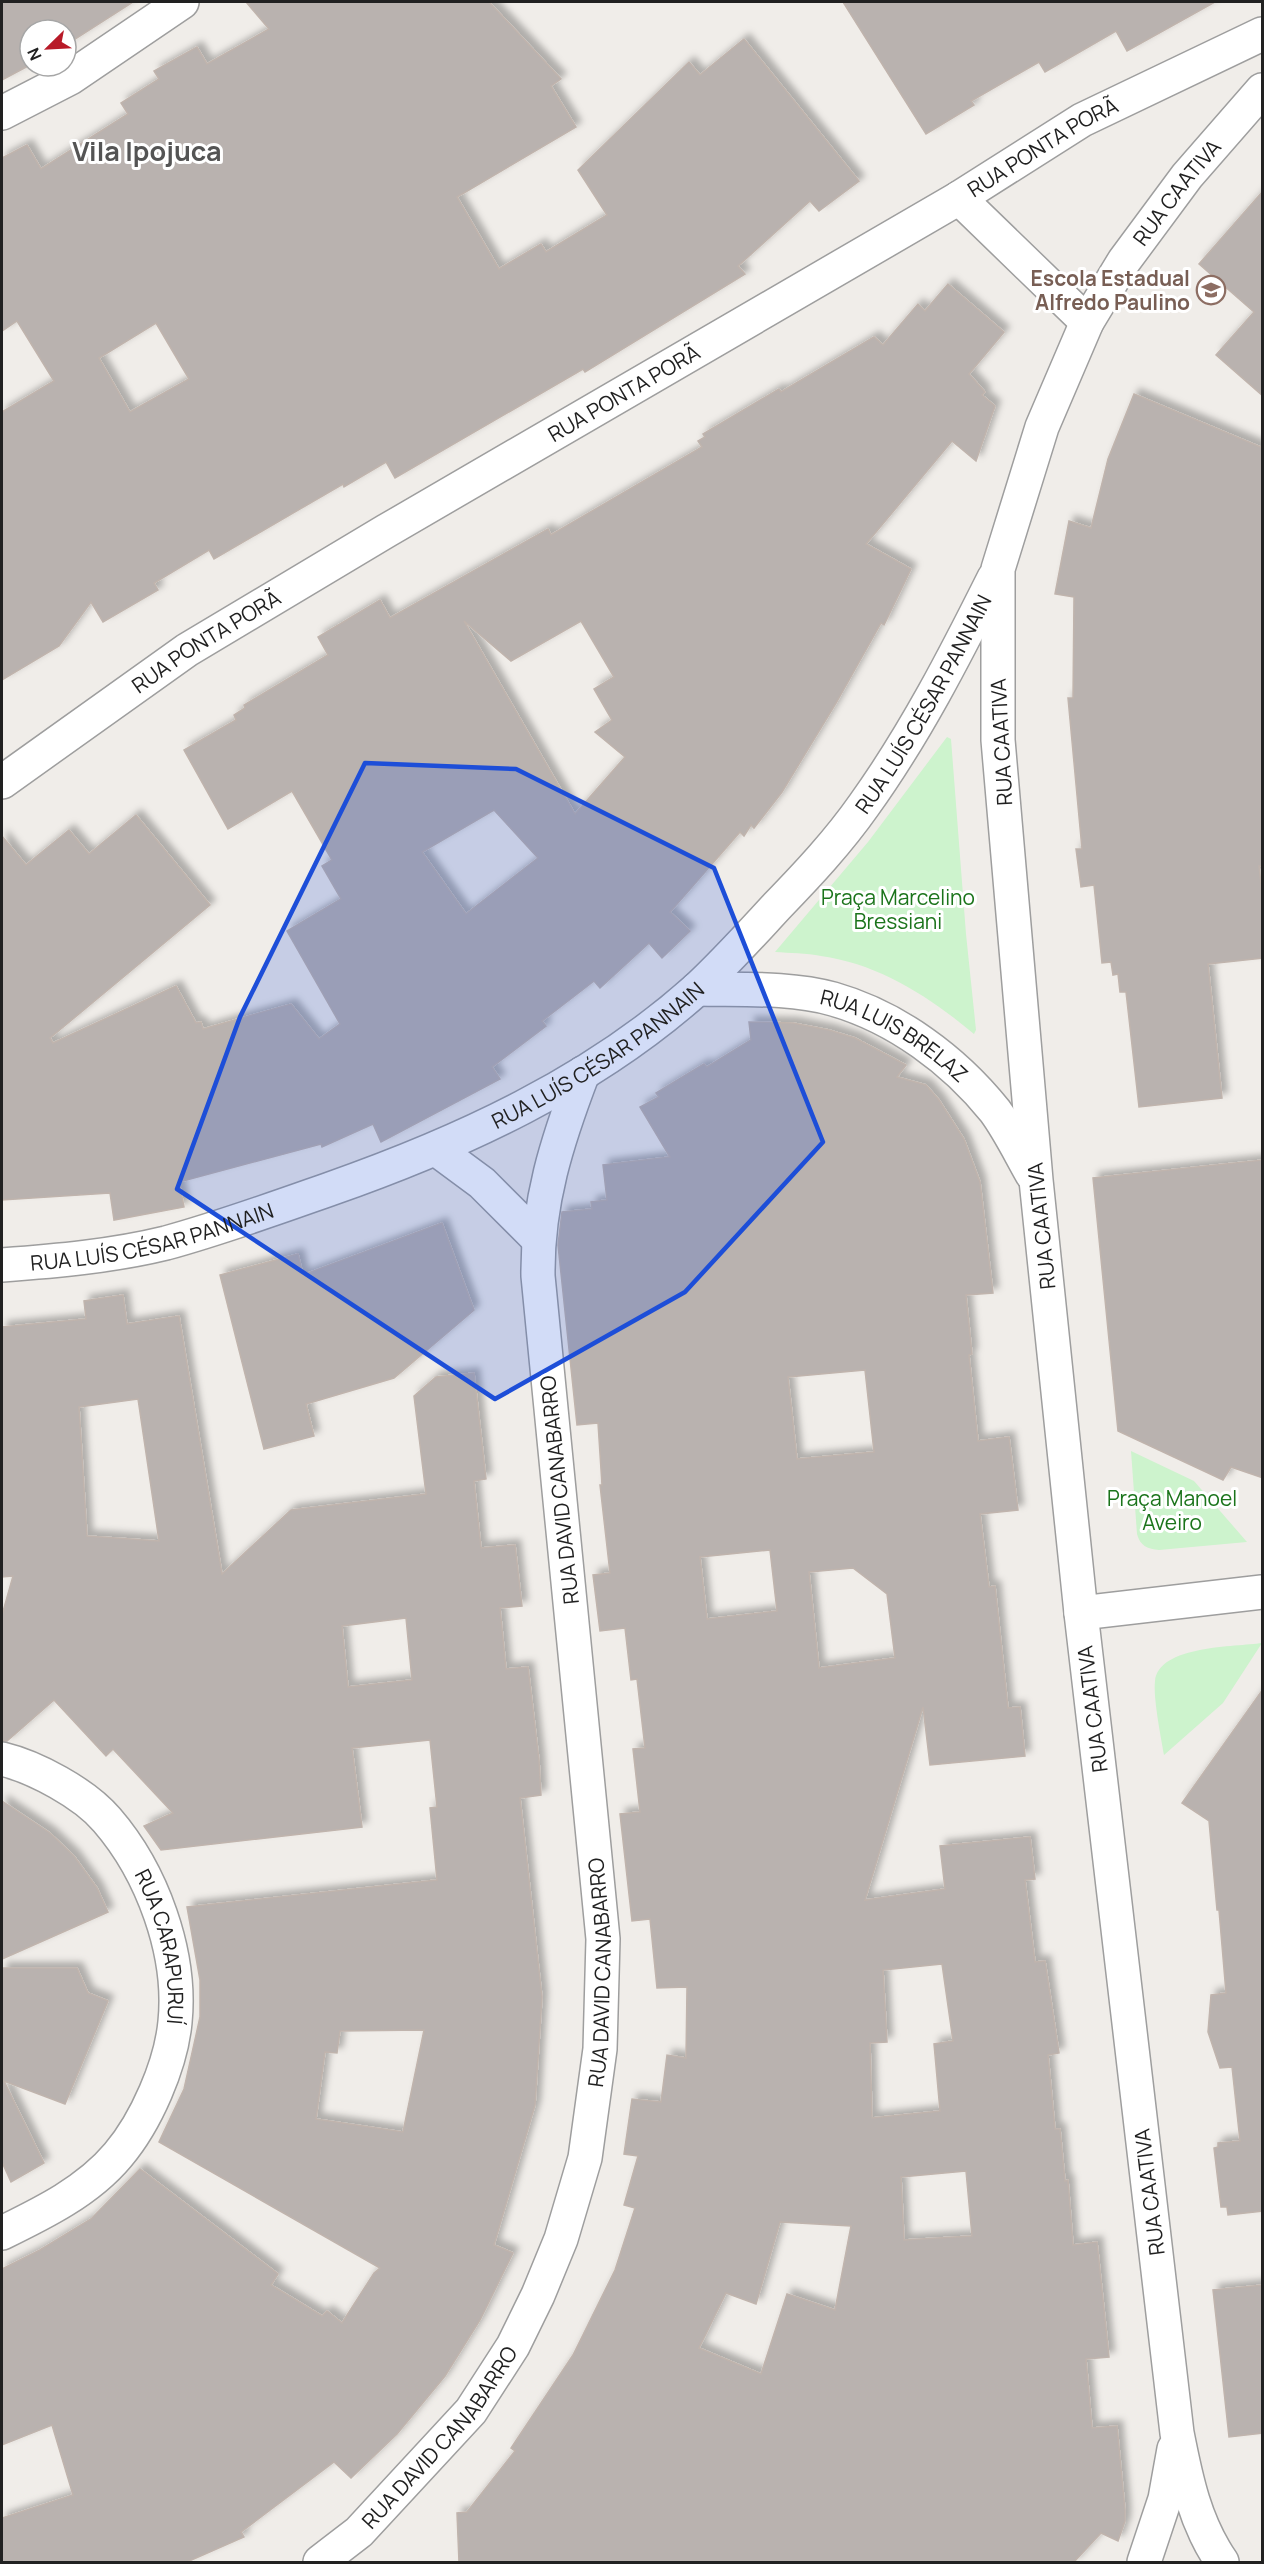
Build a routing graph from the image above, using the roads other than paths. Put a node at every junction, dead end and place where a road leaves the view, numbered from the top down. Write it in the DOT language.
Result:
graph roads {
  1 [pos="182,2"];
  2 [pos="1263,34"];
  3 [pos="1263,90"];
  4 [pos="2,113"];
  5 [pos="958,198"];
  6 [pos="1087,322"];
  7 [pos="998,569"];
  8 [pos="2,782"];
  9 [pos="697,989"];
  10 [pos="583,1073"];
  11 [pos="436,1149"];
  12 [pos="1036,1180"];
  13 [pos="538,1239"];
  14 [pos="2,1265"];
  15 [pos="1263,1592"];
  16 [pos="1081,1613"];
  17 [pos="5,1760"];
  18 [pos="2,2233"];
  19 [pos="1178,2433"];
  20 [pos="359,2547"];
  21 [pos="320,2562"];
  22 [pos="1144,2562"];
  23 [pos="1222,2562"];
  1 -- 4 [label="street"];
  2 -- 5 [label="street, RUA PONTA PORÃ"];
  3 -- 6 [label="street, RUA CAATIVA"];
  5 -- 6 [label="street"];
  5 -- 8 [label="street, RUA PONTA PORÃ"];
  6 -- 7 [label="street, RUA CAATIVA"];
  7 -- 9 [label="street, RUA LUÍS CÉSAR PANNAIN"];
  7 -- 12 [label="street, RUA CAATIVA"];
  9 -- 10 [label="street, RUA LUÍS CÉSAR PANNAIN"];
  9 -- 12 [label="street, RUA LUIS BRELAZ"];
  10 -- 11 [label="street, RUA LUÍS CÉSAR PANNAIN"];
  10 -- 13 [label="street, RUA DAVID CANABARRO"];
  11 -- 13 [label="street"];
  11 -- 14 [label="street, RUA LUÍS CÉSAR PANNAIN"];
  12 -- 16 [label="street, RUA CAATIVA"];
  13 -- 20 [label="street, RUA DAVID CANABARRO"];
  15 -- 16 [label="street"];
  16 -- 19 [label="street, RUA CAATIVA"];
  17 -- 18 [label="street, RUA CARAPURUÍ"];
  19 -- 22 [label="street, RUA CAATIVA"];
  19 -- 23 [label="street, RUA CAATIVA"];
  20 -- 21 [label="street, RUA DAVID CANABARRO"];
}
